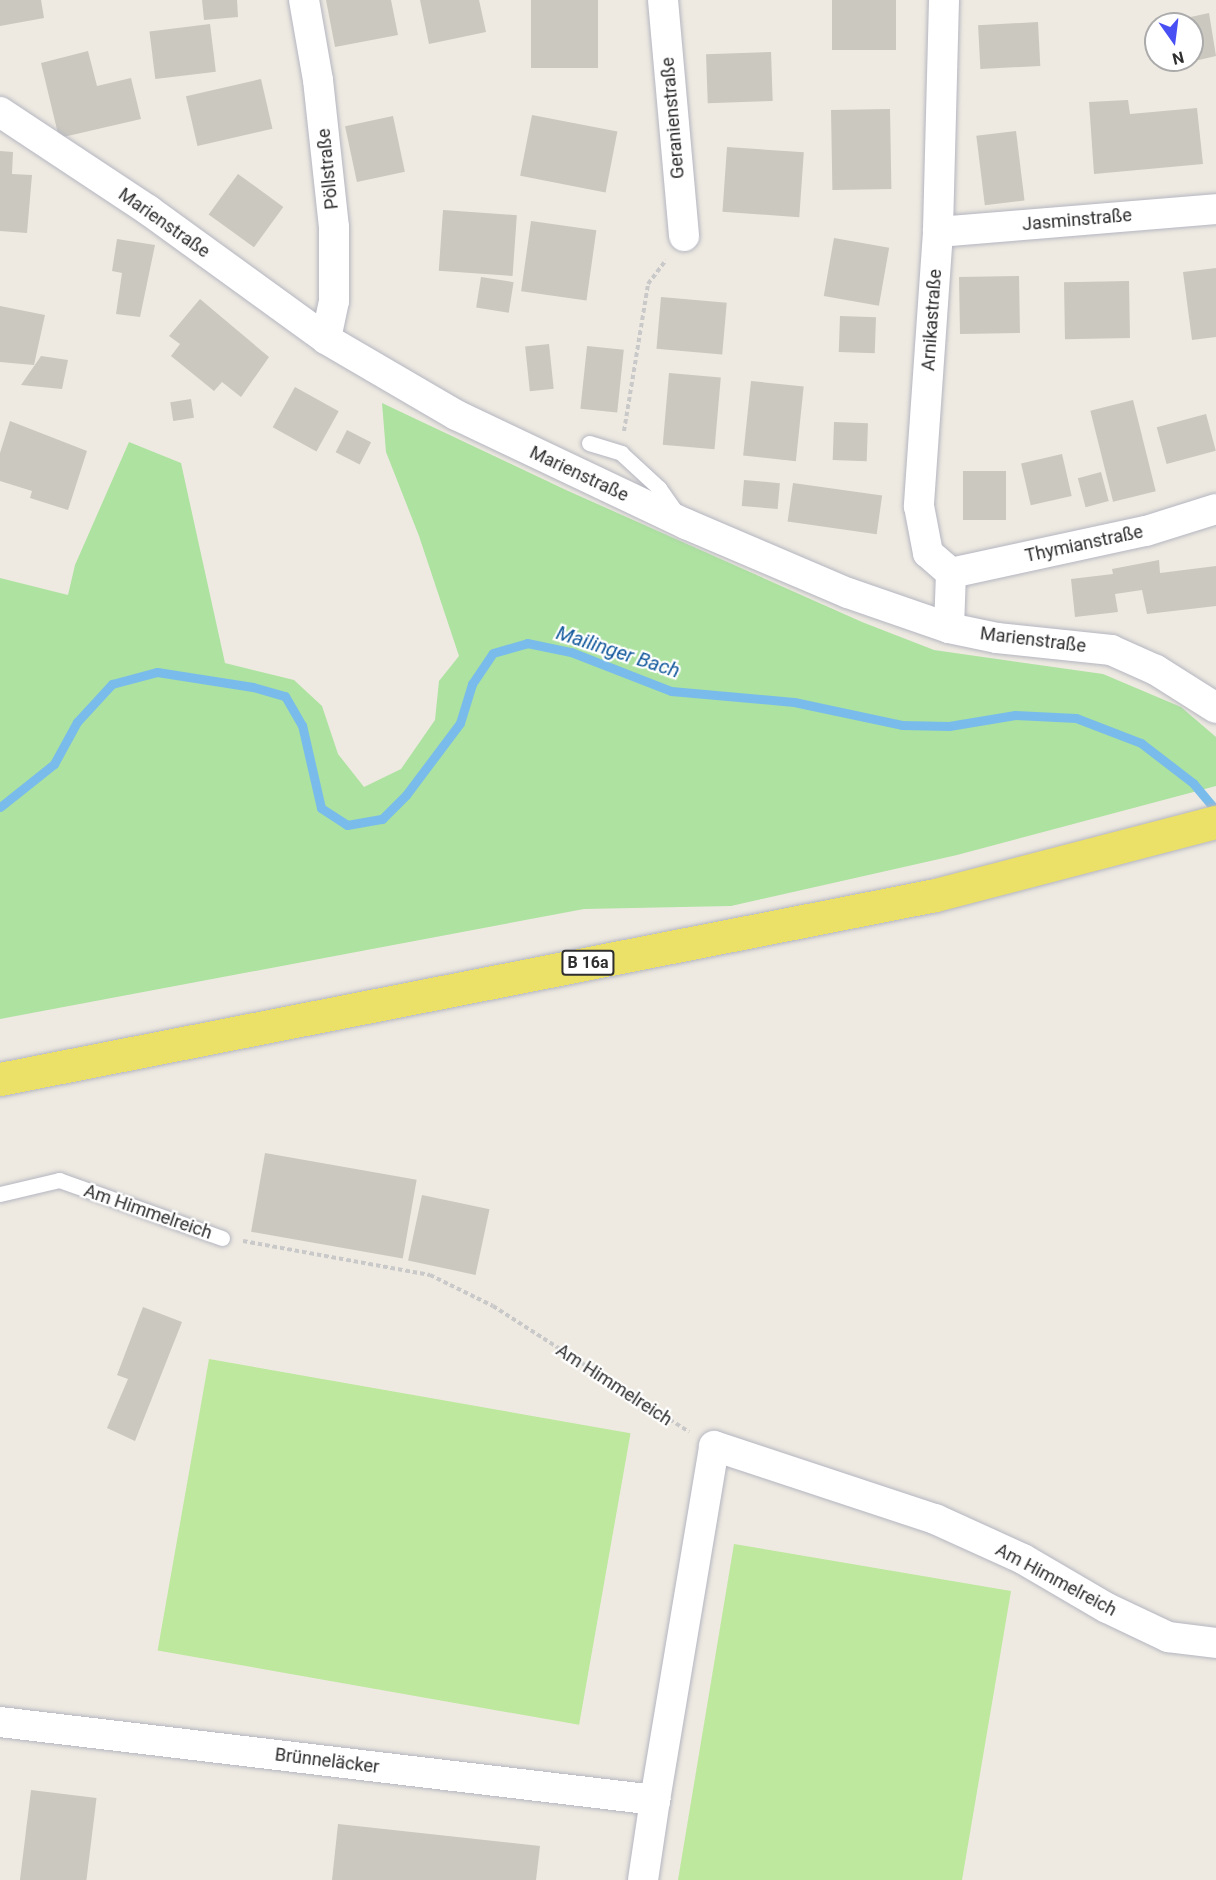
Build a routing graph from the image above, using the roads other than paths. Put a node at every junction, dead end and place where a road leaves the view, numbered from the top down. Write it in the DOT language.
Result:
graph roads {
  1 [pos="304,0"];
  2 [pos="663,0"];
  3 [pos="944,0"];
  4 [pos="0,112"];
  5 [pos="1216,209"];
  6 [pos="938,232"];
  7 [pos="684,236"];
  8 [pos="326,339"];
  9 [pos="589,443"];
  10 [pos="1216,509"];
  11 [pos="686,524"];
  12 [pos="951,573"];
  13 [pos="949,628"];
  14 [pos="1216,708"];
  15 [pos="1216,822"];
  16 [pos="0,1079"];
  17 [pos="0,1194"];
  18 [pos="222,1238"];
  19 [pos="1216,1643"];
  20 [pos="0,1722"];
  21 [pos="655,1800"];
  22 [pos="643,1880"];
  1 -- 8 [label="street, Pöllstraße"];
  2 -- 7 [label="street, Geranienstraße"];
  3 -- 6 [label="street, Arnikastraße"];
  4 -- 8 [label="street, Marienstraße"];
  5 -- 6 [label="street, Jasminstraße"];
  6 -- 12 [label="street, Arnikastraße"];
  8 -- 11 [label="street, Marienstraße"];
  9 -- 11 [label="lane"];
  10 -- 12 [label="street, Thymianstraße"];
  11 -- 13 [label="street, Marienstraße"];
  12 -- 13 [label="street"];
  13 -- 14 [label="street, Marienstraße"];
  15 -- 16 [label="main road, B 16a"];
  17 -- 18 [label="lane, Am Himmelreich"];
  19 -- 21 [label="street, Am Himmelreich"];
  20 -- 21 [label="street, Brünneläcker"];
  21 -- 22 [label="street"];
}
